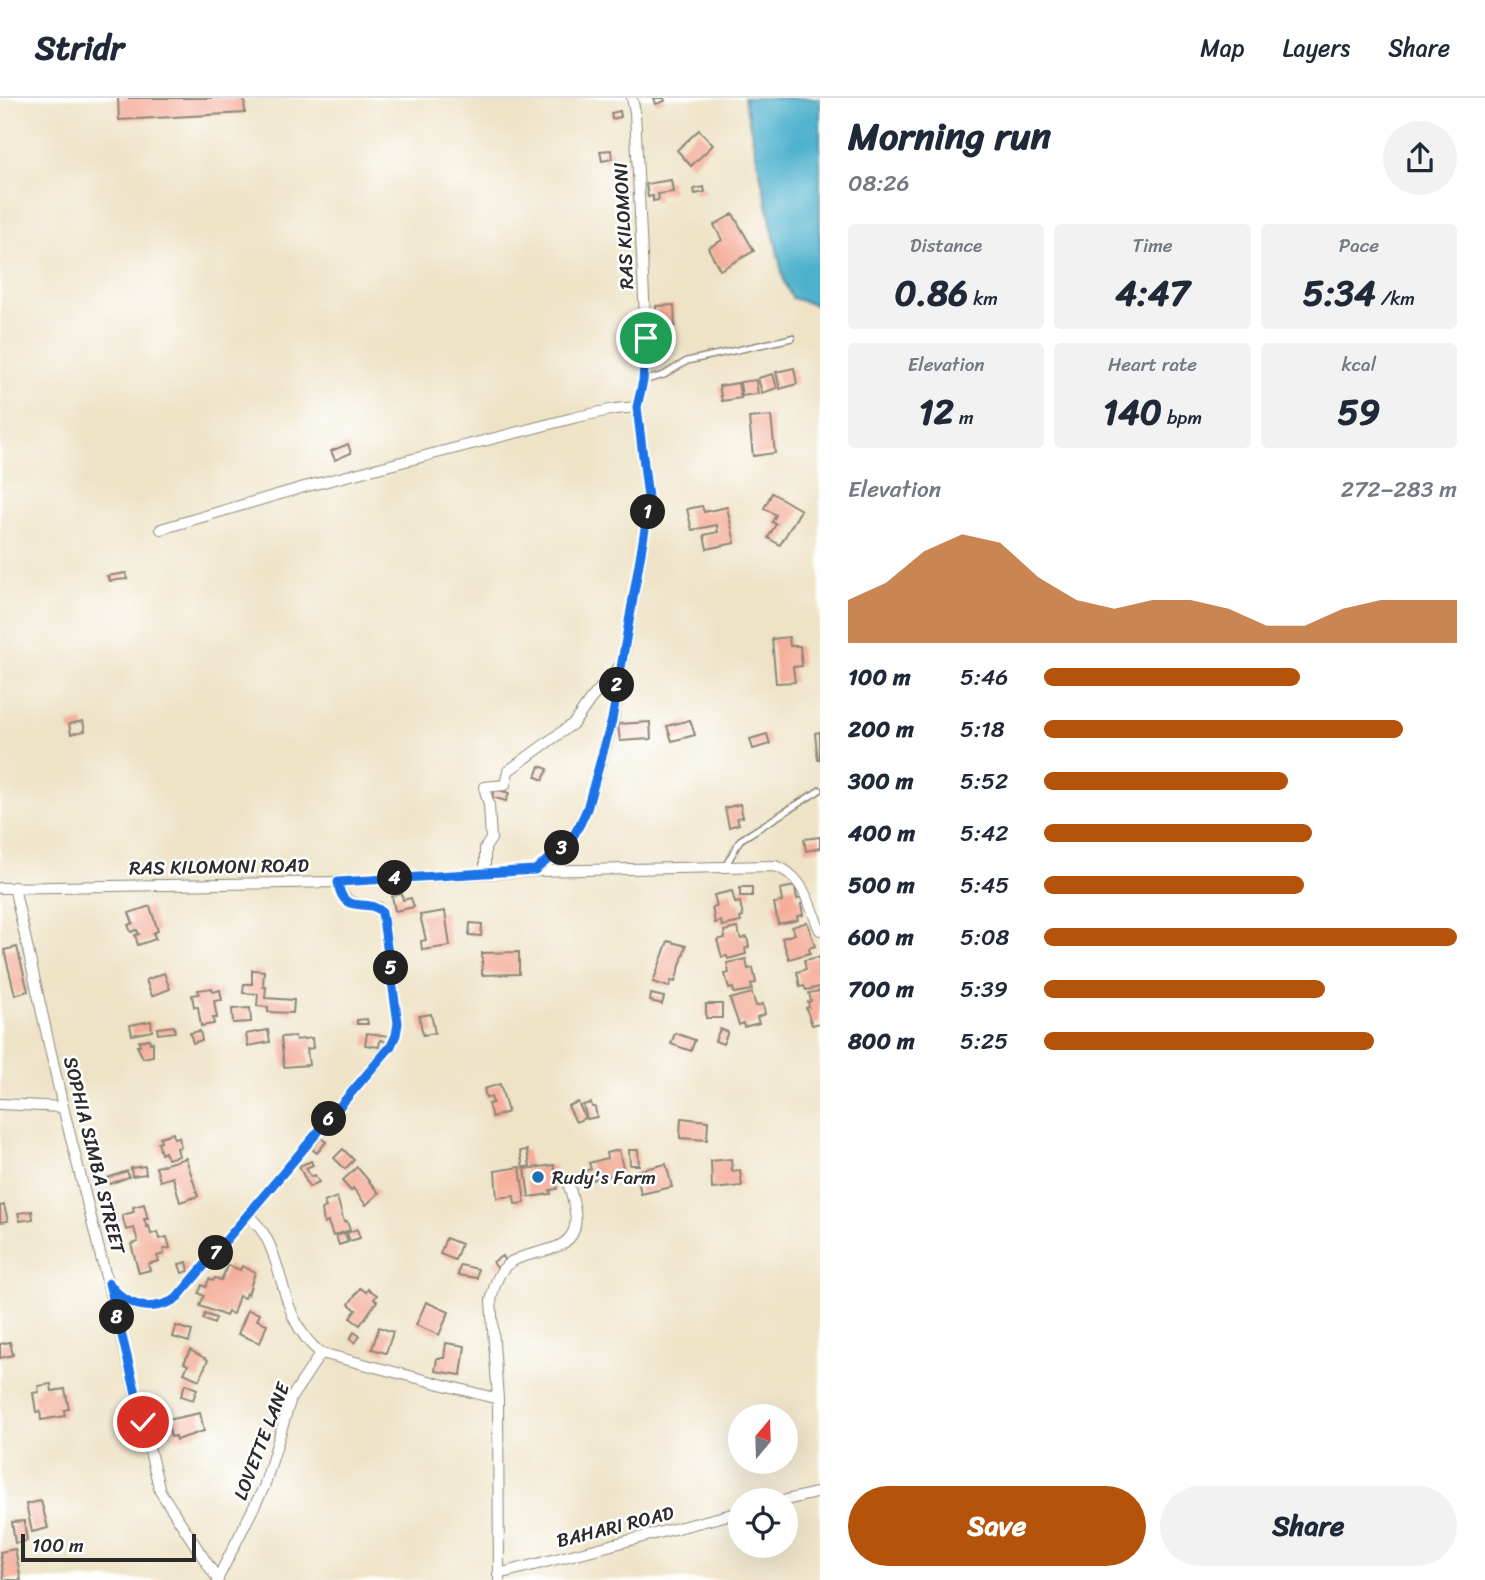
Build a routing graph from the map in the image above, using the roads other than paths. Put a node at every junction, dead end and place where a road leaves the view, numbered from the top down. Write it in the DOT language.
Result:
graph roads {
  1 [pos="632,98"];
  2 [pos="792,338"];
  3 [pos="643,381"];
  4 [pos="637,407"];
  5 [pos="161,529"];
  6 [pos="620,667"];
  7 [pos="820,790"];
  8 [pos="725,867"];
  9 [pos="535,870"];
  10 [pos="485,873"];
  11 [pos="338,882"];
  12 [pos="14,887"];
  13 [pos="0,888"];
  14 [pos="820,930"];
  15 [pos="0,1104"];
  16 [pos="64,1107"];
  17 [pos="568,1181"];
  18 [pos="247,1215"];
  19 [pos="109,1283"];
  20 [pos="321,1353"];
  21 [pos="498,1399"];
  22 [pos="820,1492"];
  23 [pos="798,1497"];
  24 [pos="728,1515"];
  25 [pos="498,1577"];
  26 [pos="217,1580"];
  1 -- 3 [label="street, RAS KILOMONI"];
  2 -- 3 [label="lane"];
  3 -- 4 [label="street, RAS KILOMONI"];
  4 -- 5 [label="street"];
  4 -- 6 [label="street, RAS KILOMONI"];
  6 -- 9 [label="street, RAS KILOMONI"];
  6 -- 10 [label="street"];
  7 -- 8 [label="lane"];
  8 -- 9 [label="street, RAS KILOMONI ROAD"];
  8 -- 14 [label="street, RAS KILOMONI ROAD"];
  9 -- 10 [label="street, RAS KILOMONI ROAD"];
  10 -- 11 [label="street, RAS KILOMONI ROAD"];
  11 -- 12 [label="street, RAS KILOMONI ROAD"];
  11 -- 18 [label="street"];
  12 -- 13 [label="street, RAS KILOMONI ROAD"];
  12 -- 16 [label="street, SOPHIA SIMBA STREET"];
  15 -- 16 [label="street"];
  16 -- 19 [label="street, SOPHIA SIMBA STREET"];
  17 -- 21 [label="street"];
  18 -- 19 [label="street"];
  18 -- 20 [label="street"];
  19 -- 26 [label="street, SOPHIA SIMBA STREET"];
  20 -- 21 [label="street"];
  20 -- 26 [label="street, LOVETTE LANE"];
  21 -- 25 [label="street"];
  22 -- 23 [label="street"];
  24 -- 25 [label="street, BAHARI ROAD"];
}
